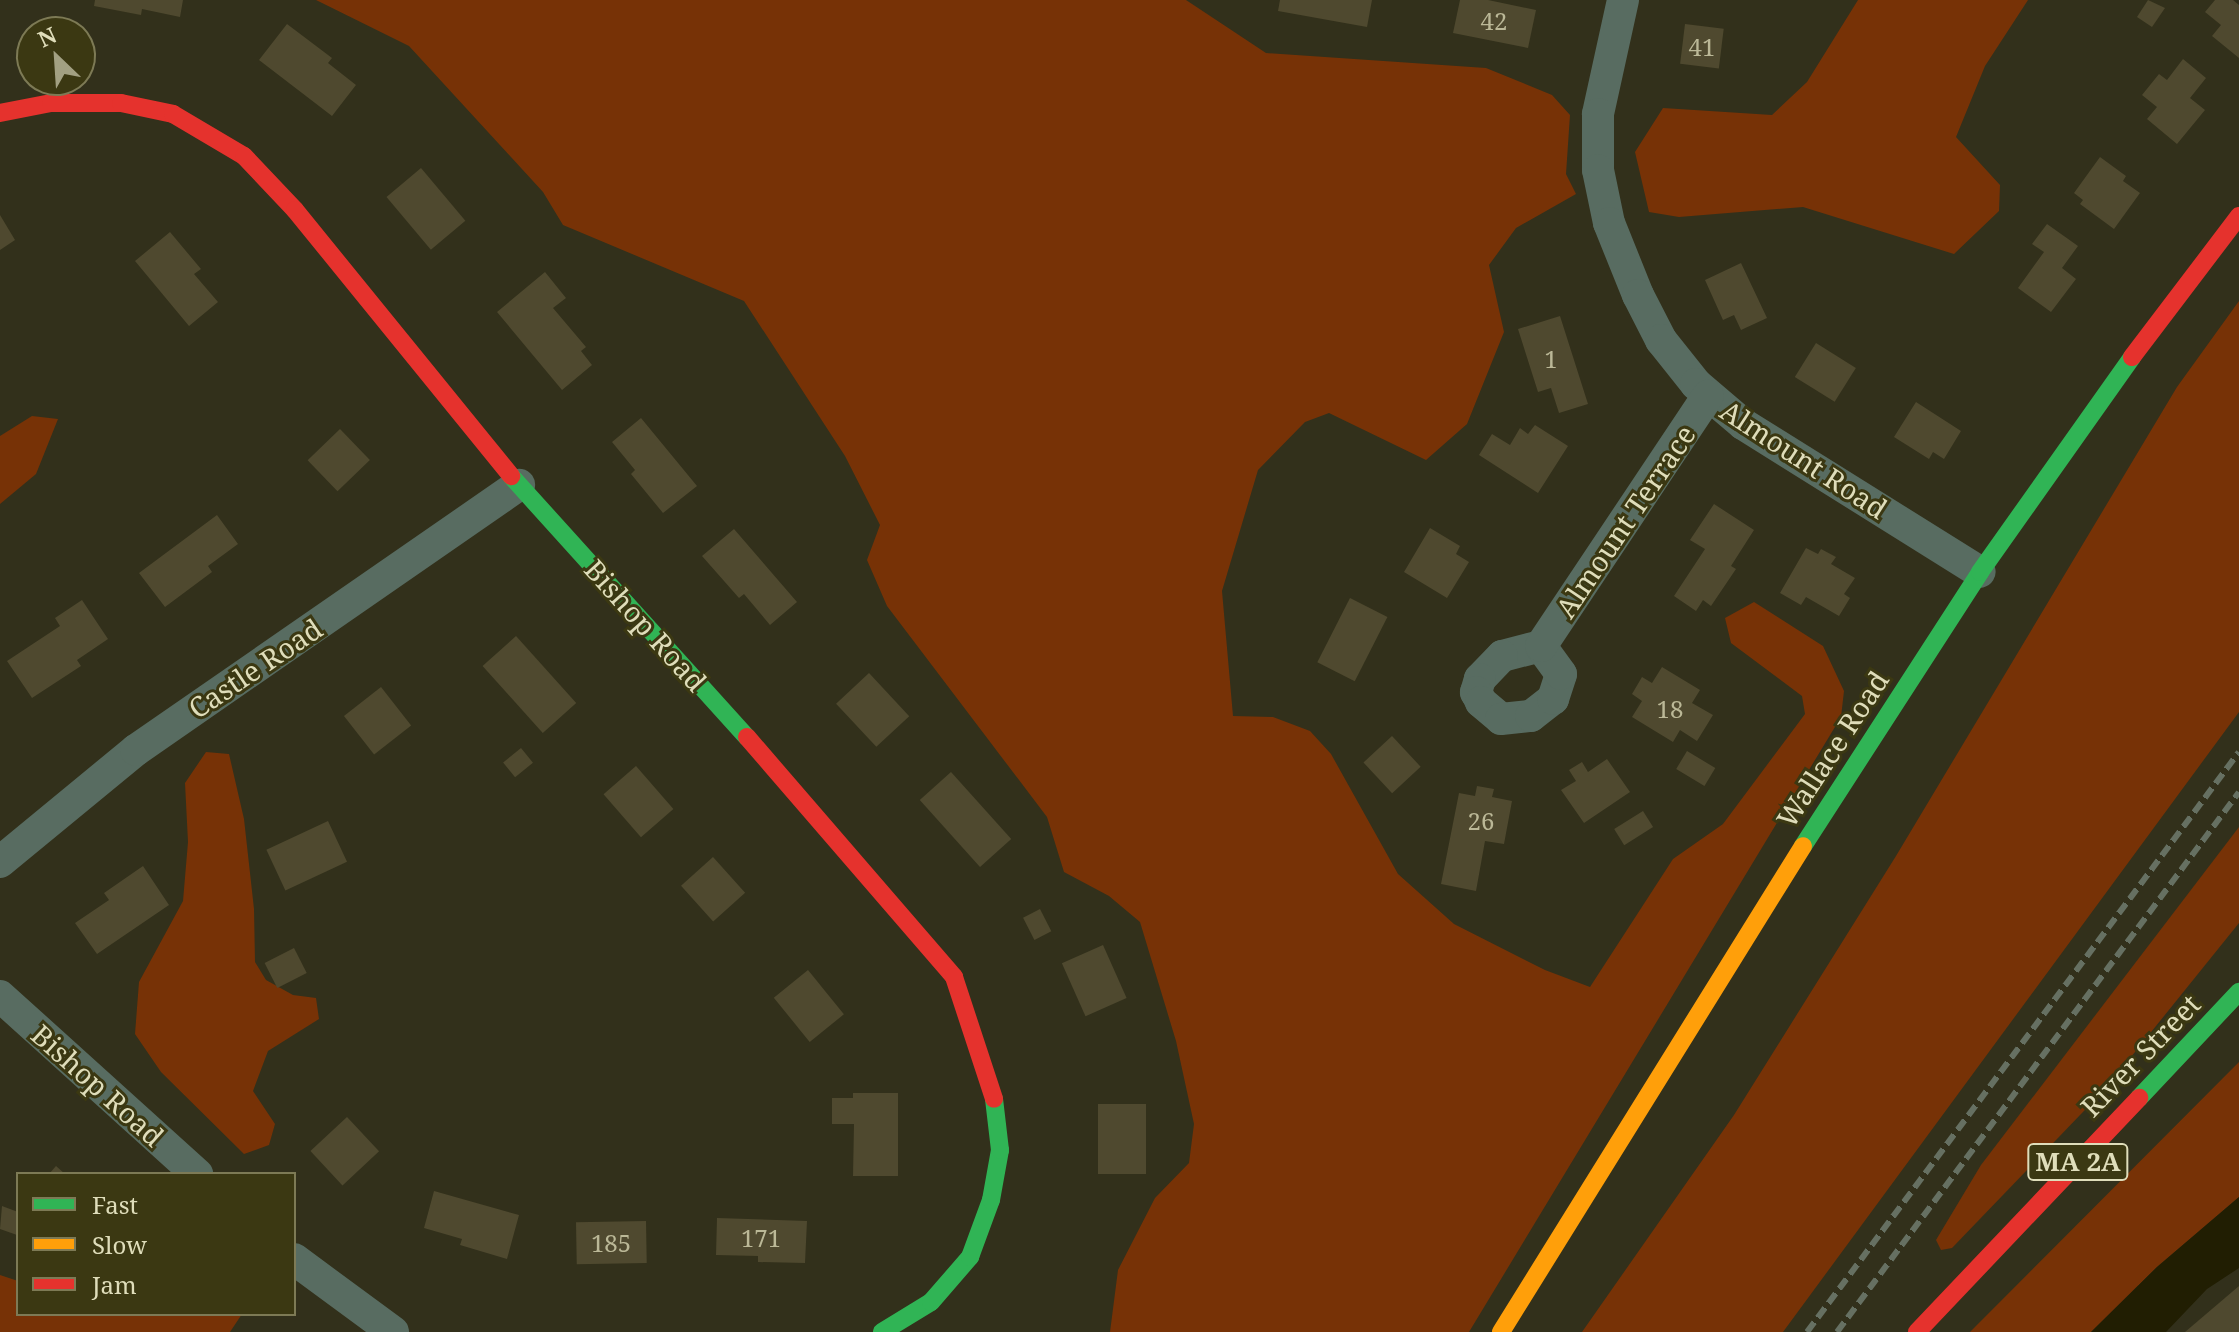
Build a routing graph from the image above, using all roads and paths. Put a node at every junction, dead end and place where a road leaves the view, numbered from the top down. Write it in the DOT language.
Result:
graph roads {
  1 [pos="1623,0"];
  2 [pos="0,113"];
  3 [pos="2239,216"];
  4 [pos="1708,396"];
  5 [pos="519,485"];
  6 [pos="1980,572"];
  7 [pos="1541,646"];
  8 [pos="0,862"];
  9 [pos="2239,992"];
  10 [pos="0,996"];
  11 [pos="195,1172"];
  12 [pos="296,1260"];
  13 [pos="393,1332"];
  14 [pos="882,1332"];
  15 [pos="1501,1332"];
  16 [pos="1917,1332"];
  1 -- 4 [label="street, Almount Road"];
  2 -- 5 [label="main road, Bishop Road"];
  3 -- 6 [label="main road, Wallace Road"];
  4 -- 6 [label="street, Almount Road"];
  4 -- 7 [label="street, Almount Terrace"];
  5 -- 8 [label="street, Castle Road"];
  5 -- 14 [label="main road, Bishop Road"];
  6 -- 15 [label="main road, Wallace Road"];
  9 -- 16 [label="main road, River Street / MA 2A"];
  10 -- 11 [label="street, Bishop Road"];
  12 -- 13 [label="street"];
}
